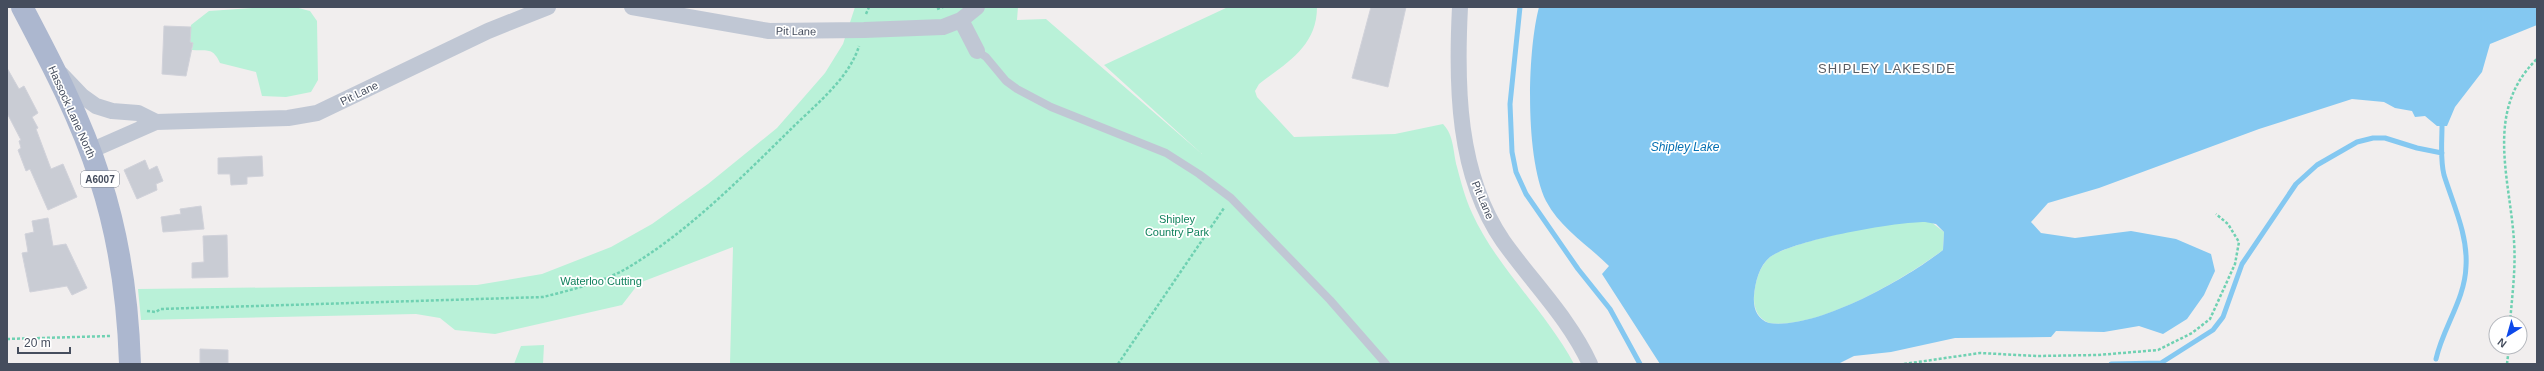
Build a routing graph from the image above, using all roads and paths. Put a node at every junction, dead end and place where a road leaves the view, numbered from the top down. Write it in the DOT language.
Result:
graph roads {
  1 [pos="22,7"];
  2 [pos="548,7"];
  3 [pos="632,7"];
  4 [pos="869,7"];
  5 [pos="977,7"];
  6 [pos="1460,7"];
  7 [pos="961,20"];
  8 [pos="864,30"];
  9 [pos="977,51"];
  10 [pos="2537,59"];
  11 [pos="49,61"];
  12 [pos="156,122"];
  13 [pos="90,151"];
  14 [pos="1232,198"];
  15 [pos="2216,214"];
  16 [pos="156,312"];
  17 [pos="2511,315"];
  18 [pos="128,335"];
  19 [pos="7,339"];
  20 [pos="130,364"];
  21 [pos="1118,364"];
  22 [pos="1386,364"];
  23 [pos="1590,364"];
  24 [pos="1904,364"];
  1 -- 11 [label="main road, Hassock Lane North / A6007"];
  2 -- 12 [label="street, Pit Lane"];
  3 -- 8 [label="street, Pit Lane"];
  4 -- 8 [label="path"];
  5 -- 7 [label="street, Pit Lane"];
  6 -- 23 [label="street, Pit Lane"];
  7 -- 8 [label="street, Pit Lane"];
  7 -- 9 [label="street"];
  8 -- 16 [label="path"];
  9 -- 14 [label="lane"];
  10 -- 17 [label="path"];
  11 -- 12 [label="street, Pit Lane"];
  11 -- 13 [label="main road, Hassock Lane North / A6007"];
  12 -- 13 [label="street, Pit Lane"];
  13 -- 18 [label="main road, Hassock Lane North / A6007"];
  14 -- 21 [label="path"];
  14 -- 22 [label="lane"];
  15 -- 24 [label="path"];
  18 -- 19 [label="path"];
  18 -- 20 [label="main road, Hassock Lane North / A6007"];
}
